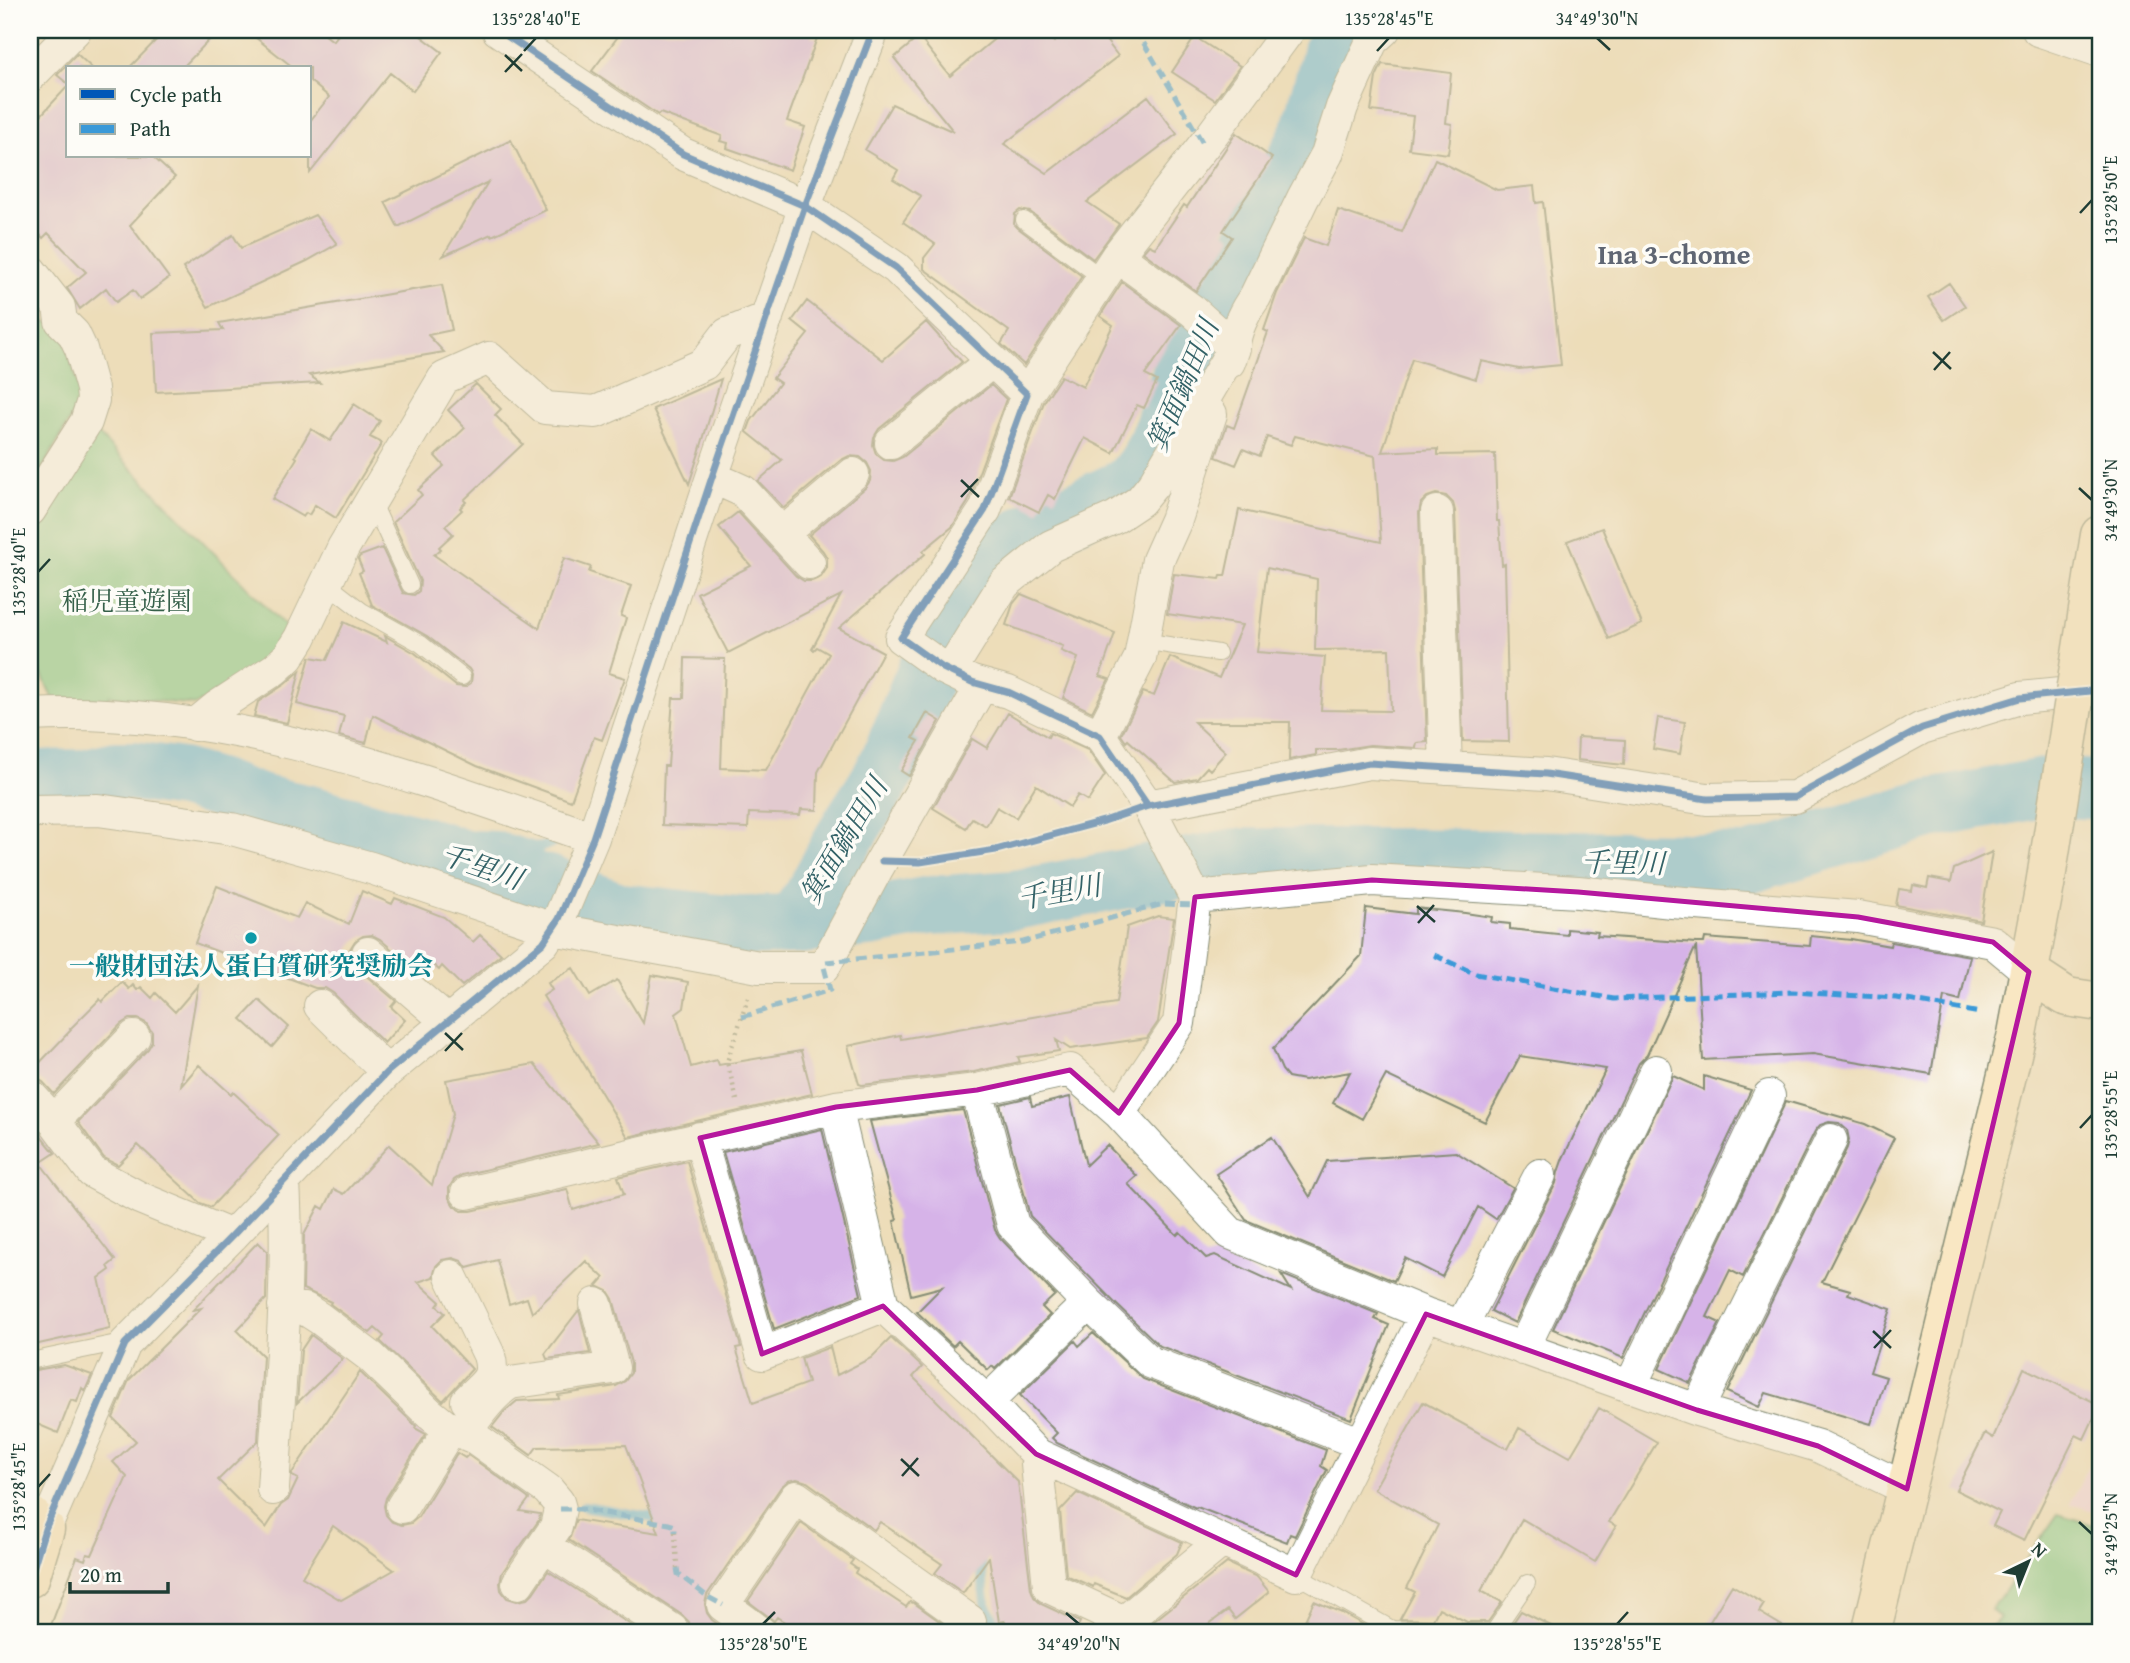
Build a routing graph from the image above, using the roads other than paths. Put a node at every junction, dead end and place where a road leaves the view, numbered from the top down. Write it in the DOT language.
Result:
graph roads {
  1 [pos="75,30"];
  2 [pos="498,30"];
  3 [pos="873,30"];
  4 [pos="1289,30"];
  5 [pos="1384,30"];
  6 [pos="2038,30"];
  7 [pos="2100,51"];
  8 [pos="30,76"];
  9 [pos="805,206"];
  10 [pos="1024,220"];
  11 [pos="1110,267"];
  12 [pos="30,270"];
  13 [pos="767,318"];
  14 [pos="1228,343"];
  15 [pos="992,361"];
  16 [pos="1027,394"];
  17 [pos="891,443"];
  18 [pos="853,474"];
  19 [pos="712,477"];
  20 [pos="371,500"];
  21 [pos="30,510"];
  22 [pos="1437,512"];
  23 [pos="783,533"];
  24 [pos="2100,535"];
  25 [pos="809,563"];
  26 [pos="326,583"];
  27 [pos="410,584"];
  28 [pos="1143,640"];
  29 [pos="1218,653"];
  30 [pos="947,669"];
  31 [pos="461,677"];
  32 [pos="982,685"];
  33 [pos="2100,690"];
  34 [pos="30,715"];
  35 [pos="195,725"];
  36 [pos="1100,736"];
  37 [pos="1446,768"];
  38 [pos="1149,806"];
  39 [pos="30,811"];
  40 [pos="592,841"];
  41 [pos="1195,897"];
  42 [pos="556,924"];
  43 [pos="368,953"];
  44 [pos="2029,972"];
  45 [pos="2100,1002"];
  46 [pos="320,1006"];
  47 [pos="448,1022"];
  48 [pos="134,1037"];
  49 [pos="1656,1071"];
  50 [pos="387,1072"];
  51 [pos="977,1090"];
  52 [pos="1769,1096"];
  53 [pos="38,1106"];
  54 [pos="836,1107"];
  55 [pos="1119,1114"];
  56 [pos="700,1138"];
  57 [pos="1831,1140"];
  58 [pos="1540,1175"];
  59 [pos="284,1182"];
  60 [pos="467,1193"];
  61 [pos="232,1236"];
  62 [pos="451,1276"];
  63 [pos="1088,1303"];
  64 [pos="596,1304"];
  65 [pos="883,1306"];
  66 [pos="284,1307"];
  67 [pos="1426,1314"];
  68 [pos="1461,1327"];
  69 [pos="125,1345"];
  70 [pos="1523,1349"];
  71 [pos="30,1361"];
  72 [pos="1630,1387"];
  73 [pos="988,1402"];
  74 [pos="1697,1410"];
  75 [pos="453,1429"];
  76 [pos="1362,1444"];
  77 [pos="1036,1454"];
  78 [pos="273,1489"];
  79 [pos="1907,1489"];
  80 [pos="402,1507"];
  81 [pos="38,1522"];
  82 [pos="1222,1541"];
  83 [pos="544,1546"];
  84 [pos="1296,1575"];
  85 [pos="30,1578"];
  86 [pos="518,1583"];
  87 [pos="1527,1583"];
  88 [pos="672,1630"];
  89 [pos="761,1633"];
  90 [pos="961,1633"];
  91 [pos="1492,1633"];
  92 [pos="1871,1633"];
  1 -- 8 [label="street"];
  2 -- 9 [label="street"];
  3 -- 9 [label="street"];
  4 -- 11 [label="street"];
  5 -- 14 [label="street"];
  6 -- 7 [label="street"];
  9 -- 13 [label="street"];
  9 -- 15 [label="street"];
  10 -- 11 [label="lane"];
  11 -- 14 [label="street"];
  11 -- 16 [label="street"];
  12 -- 21 [label="street"];
  13 -- 19 [label="street"];
  13 -- 20 [label="street"];
  14 -- 28 [label="street"];
  14 -- 30 [label="street"];
  15 -- 16 [label="street"];
  15 -- 17 [label="street"];
  16 -- 30 [label="street"];
  18 -- 23 [label="street"];
  19 -- 23 [label="street"];
  19 -- 40 [label="street"];
  20 -- 26 [label="street"];
  20 -- 27 [label="lane"];
  22 -- 37 [label="street"];
  23 -- 25 [label="street"];
  24 -- 44 [label="street, bridge"];
  26 -- 31 [label="lane"];
  26 -- 35 [label="street"];
  28 -- 29 [label="lane"];
  28 -- 36 [label="street"];
  30 -- 32 [label="street"];
  32 -- 36 [label="street"];
  32 -- 42 [label="street"];
  33 -- 37 [label="street"];
  34 -- 35 [label="street"];
  35 -- 40 [label="street"];
  36 -- 38 [label="street"];
  37 -- 38 [label="street"];
  38 -- 41 [label="street"];
  39 -- 42 [label="street"];
  40 -- 42 [label="street"];
  41 -- 44 [label="street"];
  41 -- 55 [label="street"];
  42 -- 47 [label="street"];
  43 -- 47 [label="street"];
  44 -- 45 [label="street"];
  44 -- 79 [label="street"];
  46 -- 50 [label="street"];
  47 -- 50 [label="street"];
  48 -- 53 [label="street"];
  49 -- 70 [label="street"];
  50 -- 59 [label="street"];
  51 -- 54 [label="street"];
  51 -- 55 [label="street"];
  51 -- 63 [label="street"];
  52 -- 72 [label="street"];
  53 -- 61 [label="street"];
  54 -- 56 [label="street"];
  54 -- 65 [label="street"];
  55 -- 67 [label="street"];
  56 -- 60 [label="street"];
  56 -- 65 [label="street"];
  57 -- 74 [label="street"];
  58 -- 68 [label="street"];
  59 -- 61 [label="street"];
  59 -- 66 [label="street"];
  61 -- 69 [label="street"];
  62 -- 75 [label="street"];
  63 -- 73 [label="street"];
  63 -- 76 [label="street"];
  64 -- 75 [label="street"];
  65 -- 73 [label="street"];
  66 -- 75 [label="street"];
  66 -- 78 [label="street"];
  67 -- 68 [label="street"];
  67 -- 76 [label="street"];
  68 -- 70 [label="street"];
  69 -- 71 [label="lane"];
  69 -- 81 [label="street"];
  70 -- 72 [label="street"];
  72 -- 74 [label="street"];
  73 -- 77 [label="street"];
  74 -- 79 [label="street"];
  75 -- 80 [label="street"];
  75 -- 83 [label="street"];
  76 -- 84 [label="street"];
  77 -- 82 [label="street"];
  77 -- 82 [label="street"];
  79 -- 92 [label="street"];
  81 -- 85 [label="street"];
  82 -- 84 [label="street"];
  83 -- 86 [label="street"];
  83 -- 88 [label="street"];
  84 -- 91 [label="lane"];
  87 -- 91 [label="lane"];
  89 -- 90 [label="street"];
}
